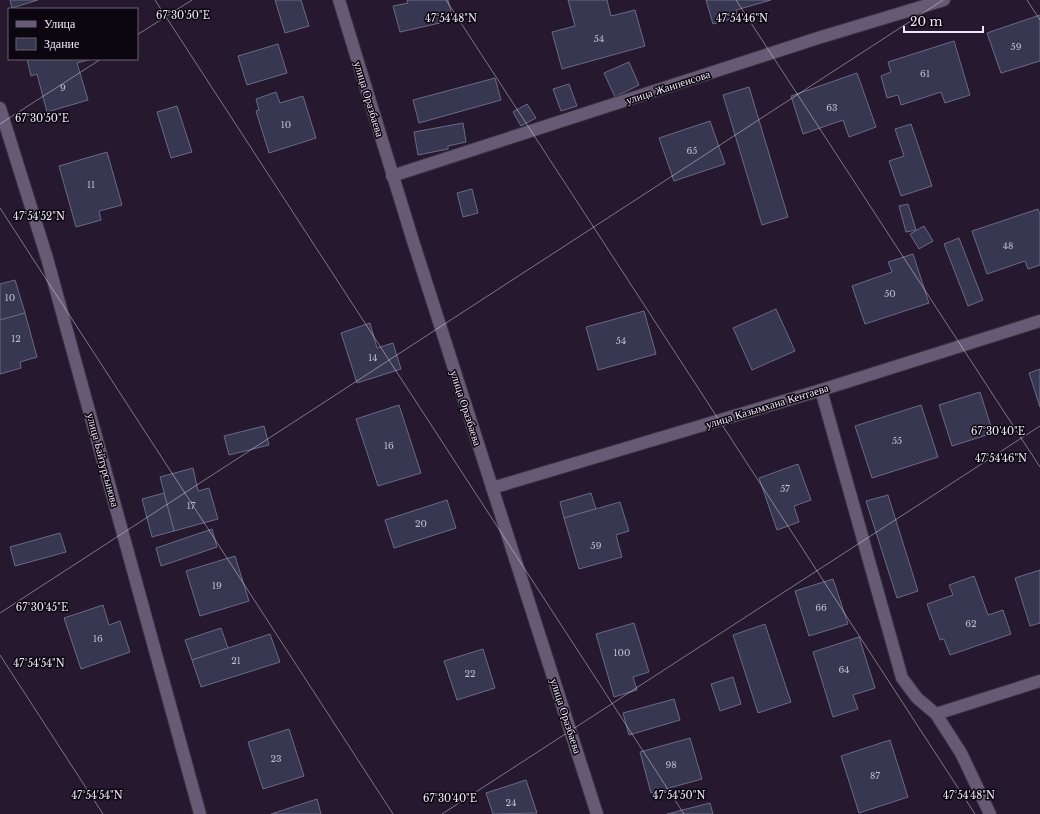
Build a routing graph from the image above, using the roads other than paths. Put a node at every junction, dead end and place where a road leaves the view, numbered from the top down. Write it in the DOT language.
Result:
graph roads {
  1 [pos="339,0"];
  2 [pos="944,0"];
  3 [pos="0,108"];
  4 [pos="392,176"];
  5 [pos="1040,321"];
  6 [pos="821,390"];
  7 [pos="492,488"];
  8 [pos="1040,681"];
  9 [pos="936,714"];
  10 [pos="200,814"];
  11 [pos="598,814"];
  12 [pos="990,814"];
  1 -- 4 [label="street, улица Оразбаева"];
  2 -- 4 [label="street, улица Жанпеисова"];
  3 -- 10 [label="street, улица Байтурсынова"];
  4 -- 7 [label="street, улица Оразбаева"];
  5 -- 6 [label="street, улица Казымхана Кентаева"];
  6 -- 7 [label="street, улица Казымхана Кентаева"];
  6 -- 9 [label="street"];
  7 -- 11 [label="street, улица Оразбаева"];
  8 -- 9 [label="street"];
  9 -- 12 [label="street"];
}
